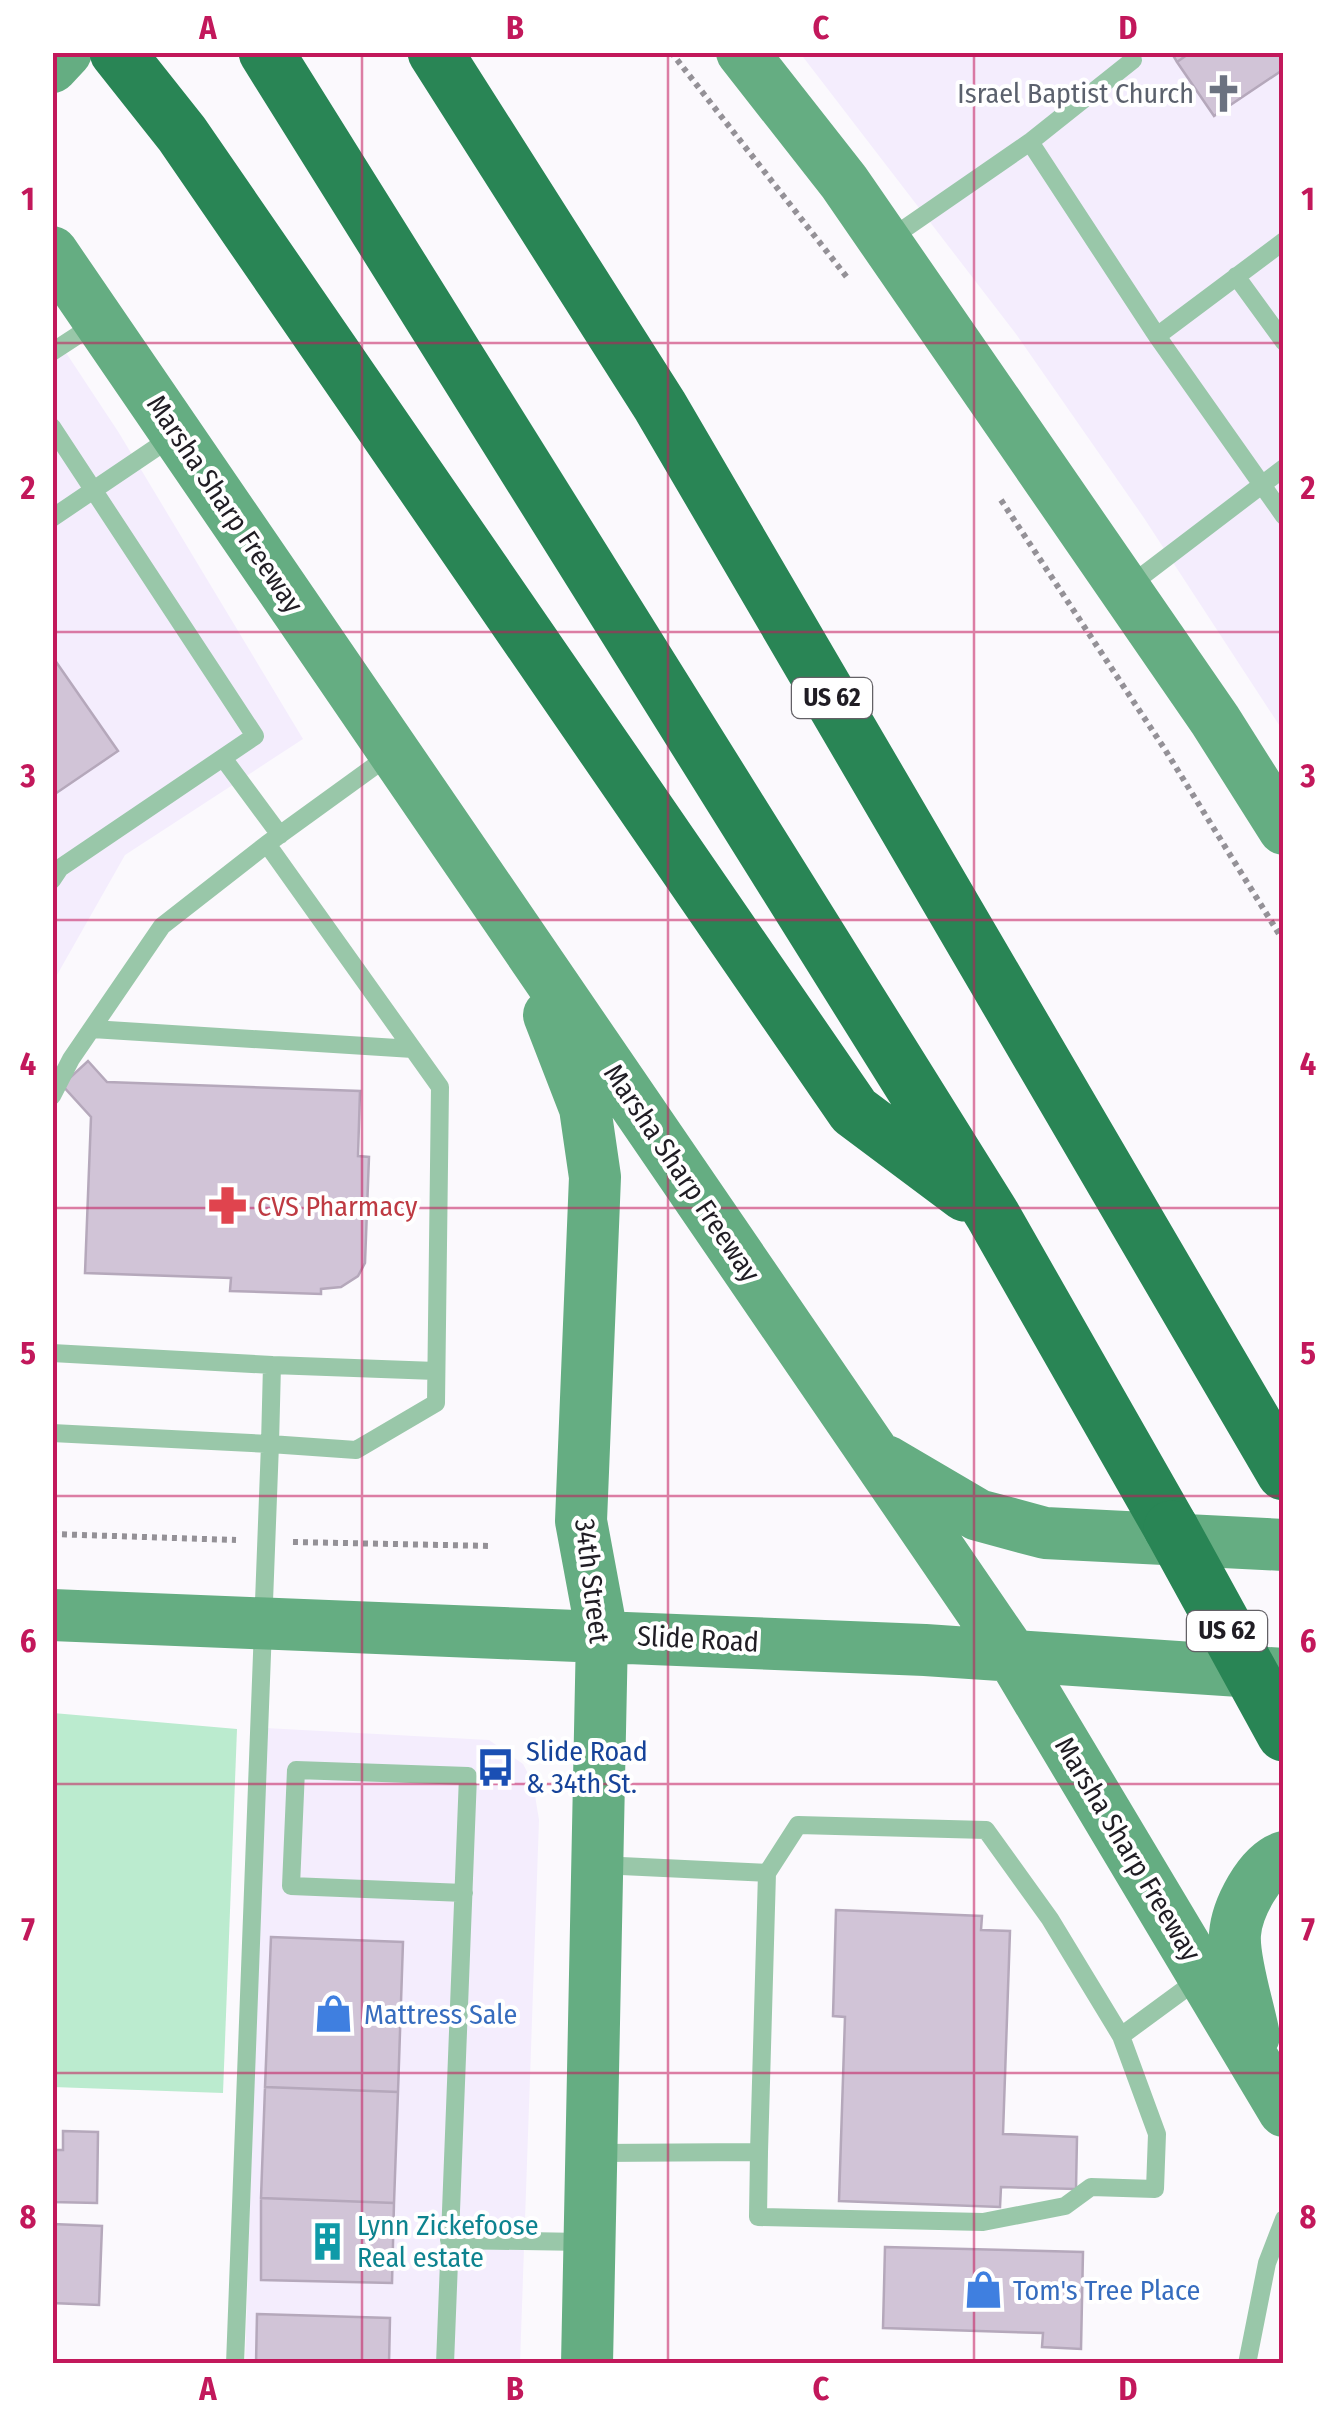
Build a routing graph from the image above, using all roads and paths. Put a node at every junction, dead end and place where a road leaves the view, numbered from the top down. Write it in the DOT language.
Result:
graph roads {
  1 [pos="66,52"];
  2 [pos="117,52"];
  3 [pos="435,52"];
  4 [pos="671,52"];
  5 [pos="743,53"];
  6 [pos="271,60"];
  7 [pos="1133,60"];
  8 [pos="52,67"];
  9 [pos="1030,142"];
  10 [pos="1284,241"];
  11 [pos="885,242"];
  12 [pos="52,252"];
  13 [pos="1236,276"];
  14 [pos="852,283"];
  15 [pos="99,321"];
  16 [pos="1156,336"];
  17 [pos="1284,342"];
  18 [pos="52,352"];
  19 [pos="52,428"];
  20 [pos="177,434"];
  21 [pos="1284,468"];
  22 [pos="1261,484"];
  23 [pos="96,489"];
  24 [pos="994,490"];
  25 [pos="1284,516"];
  26 [pos="52,518"];
  27 [pos="1124,590"];
  28 [pos="394,752"];
  29 [pos="223,758"];
  30 [pos="1277,803"];
  31 [pos="274,840"];
  32 [pos="52,880"];
  33 [pos="517,932"];
  34 [pos="1284,942"];
  35 [pos="92,1028"];
  36 [pos="412,1048"];
  37 [pos="52,1096"];
  38 [pos="992,1214"];
  39 [pos="52,1353"];
  40 [pos="272,1365"];
  41 [pos="436,1371"];
  42 [pos="52,1433"];
  43 [pos="270,1444"];
  44 [pos="872,1452"];
  45 [pos="1284,1473"];
  46 [pos="1284,1544"];
  47 [pos="52,1615"];
  48 [pos="262,1622"];
  49 [pos="602,1634"];
  50 [pos="1011,1654"];
  51 [pos="1284,1674"];
  52 [pos="1284,1734"];
  53 [pos="1284,1857"];
  54 [pos="598,1865"];
  55 [pos="767,1873"];
  56 [pos="464,1893"];
  57 [pos="1204,1976"];
  58 [pos="1120,2036"];
  59 [pos="1272,2091"];
  60 [pos="760,2152"];
  61 [pos="592,2154"];
  62 [pos="1284,2219"];
  63 [pos="450,2240"];
  64 [pos="590,2242"];
  65 [pos="236,2364"];
  66 [pos="445,2364"];
  67 [pos="587,2364"];
  68 [pos="1247,2364"];
  1 -- 8 [label="main road"];
  2 -- 38 [label="highway"];
  3 -- 45 [label="highway, US 62"];
  4 -- 14 [label="path"];
  5 -- 11 [label="main road"];
  6 -- 38 [label="highway, US 62"];
  7 -- 9 [label="lane"];
  9 -- 11 [label="lane"];
  9 -- 16 [label="lane"];
  10 -- 13 [label="lane"];
  11 -- 27 [label="main road"];
  12 -- 15 [label="main road, Marsha Sharp Freeway"];
  13 -- 16 [label="lane"];
  13 -- 17 [label="lane"];
  15 -- 18 [label="lane"];
  15 -- 20 [label="main road, Marsha Sharp Freeway"];
  16 -- 22 [label="lane"];
  19 -- 23 [label="lane"];
  20 -- 23 [label="lane"];
  20 -- 28 [label="main road, Marsha Sharp Freeway"];
  21 -- 22 [label="lane"];
  22 -- 25 [label="lane"];
  22 -- 27 [label="lane"];
  23 -- 26 [label="lane"];
  23 -- 29 [label="lane"];
  24 -- 34 [label="path"];
  27 -- 30 [label="main road"];
  28 -- 31 [label="lane"];
  28 -- 33 [label="main road, Marsha Sharp Freeway"];
  29 -- 31 [label="lane"];
  29 -- 32 [label="lane"];
  31 -- 35 [label="lane"];
  31 -- 36 [label="lane"];
  33 -- 44 [label="main road, Marsha Sharp Freeway"];
  33 -- 49 [label="main road, 34th Street"];
  35 -- 36 [label="lane"];
  35 -- 37 [label="lane"];
  36 -- 41 [label="lane"];
  38 -- 52 [label="highway, US 62, bridge"];
  39 -- 40 [label="lane"];
  40 -- 41 [label="lane"];
  40 -- 43 [label="lane"];
  41 -- 43 [label="lane"];
  42 -- 43 [label="lane"];
  43 -- 48 [label="lane"];
  44 -- 46 [label="main road"];
  44 -- 50 [label="main road, Marsha Sharp Freeway"];
  47 -- 48 [label="main road, Slide Road"];
  48 -- 49 [label="main road, Slide Road"];
  48 -- 65 [label="lane"];
  49 -- 50 [label="main road, Slide Road"];
  49 -- 54 [label="main road, 34th Street"];
  50 -- 51 [label="main road, Slide Road"];
  50 -- 57 [label="main road, Marsha Sharp Freeway"];
  53 -- 59 [label="main road"];
  54 -- 55 [label="lane"];
  54 -- 61 [label="main road, 34th Street"];
  55 -- 58 [label="lane"];
  55 -- 60 [label="lane"];
  56 -- 56 [label="lane"];
  56 -- 63 [label="lane"];
  57 -- 58 [label="lane"];
  57 -- 59 [label="main road, Marsha Sharp Freeway"];
  58 -- 60 [label="lane"];
  60 -- 61 [label="lane"];
  61 -- 64 [label="main road, 34th Street"];
  62 -- 68 [label="lane"];
  63 -- 64 [label="lane"];
  63 -- 66 [label="lane"];
  64 -- 67 [label="main road, 34th Street"];
}
